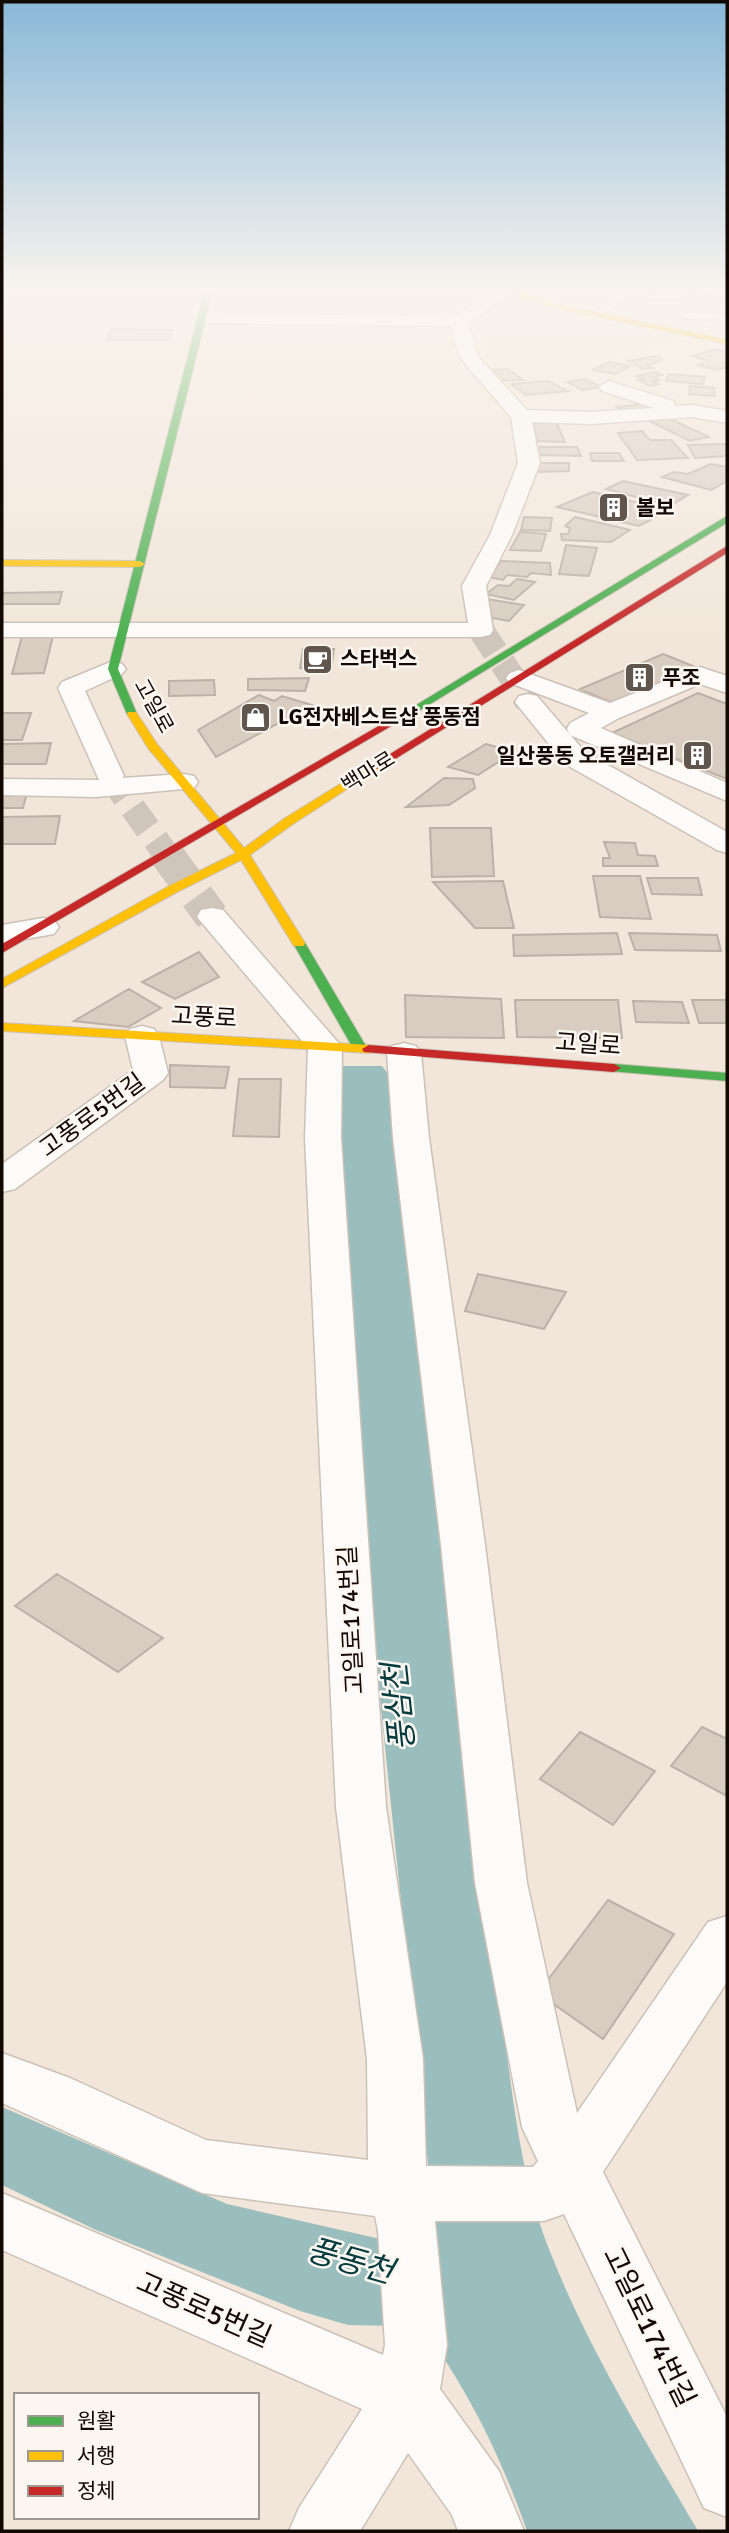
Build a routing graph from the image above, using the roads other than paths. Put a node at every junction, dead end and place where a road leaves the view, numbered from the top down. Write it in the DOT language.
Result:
graph roads {
  1 [pos="180,407"];
  2 [pos="513,407"];
  3 [pos="679,407"];
  4 [pos="692,411"];
  5 [pos="521,416"];
  6 [pos="727,416"];
  7 [pos="727,519"];
  8 [pos="727,549"];
  9 [pos="2,563"];
  10 [pos="140,564"];
  11 [pos="2,630"];
  12 [pos="121,632"];
  13 [pos="113,669"];
  14 [pos="727,685"];
  15 [pos="523,690"];
  16 [pos="610,712"];
  17 [pos="184,782"];
  18 [pos="103,783"];
  19 [pos="2,787"];
  20 [pos="727,793"];
  21 [pos="221,824"];
  22 [pos="727,844"];
  23 [pos="244,853"];
  24 [pos="212,917"];
  25 [pos="43,927"];
  26 [pos="2,934"];
  27 [pos="2,949"];
  28 [pos="2,983"];
  29 [pos="2,1027"];
  30 [pos="142,1036"];
  31 [pos="342,1047"];
  32 [pos="404,1053"];
  33 [pos="727,1077"];
  34 [pos="2,1181"];
  35 [pos="727,1938"];
  36 [pos="2,2078"];
  37 [pos="557,2182"];
  38 [pos="406,2205"];
  39 [pos="2,2221"];
  40 [pos="412,2371"];
  41 [pos="727,2485"];
  42 [pos="322,2531"];
  43 [pos="491,2531"];
  1 -- 10 [label="main road, 고일로"];
  2 -- 5 [label="street"];
  3 -- 4 [label="street"];
  4 -- 5 [label="street"];
  4 -- 6 [label="street"];
  5 -- 12 [label="street"];
  7 -- 21 [label="main road, 백마로"];
  8 -- 15 [label="main road, 백마로"];
  9 -- 10 [label="main road"];
  10 -- 12 [label="main road, 고일로"];
  11 -- 12 [label="street"];
  12 -- 13 [label="main road, 고일로"];
  13 -- 17 [label="main road, 고일로"];
  13 -- 18 [label="street"];
  14 -- 16 [label="street"];
  15 -- 16 [label="street"];
  15 -- 22 [label="street"];
  15 -- 23 [label="main road, 백마로"];
  16 -- 20 [label="street"];
  17 -- 18 [label="street"];
  17 -- 21 [label="main road, 고일로"];
  18 -- 19 [label="street"];
  21 -- 23 [label="main road, 고일로"];
  21 -- 25 [label="main road, 백마로"];
  23 -- 28 [label="main road, 백마로"];
  23 -- 31 [label="main road, 고일로"];
  24 -- 31 [label="street"];
  25 -- 26 [label="street"];
  25 -- 27 [label="main road, 백마로"];
  29 -- 30 [label="main road, 고풍로"];
  30 -- 31 [label="main road, 고풍로"];
  30 -- 34 [label="street, 고풍로5번길"];
  31 -- 32 [label="main road, 고풍로"];
  31 -- 38 [label="street, 고일로174번길"];
  32 -- 33 [label="main road, 고일로"];
  32 -- 37 [label="street, 고일로174번길"];
  35 -- 37 [label="street"];
  36 -- 38 [label="street"];
  37 -- 38 [label="street"];
  37 -- 41 [label="street, 고일로174번길"];
  38 -- 40 [label="street, 고일로174번길"];
  39 -- 40 [label="street, 고풍로5번길"];
  40 -- 42 [label="street"];
  40 -- 43 [label="street"];
}
